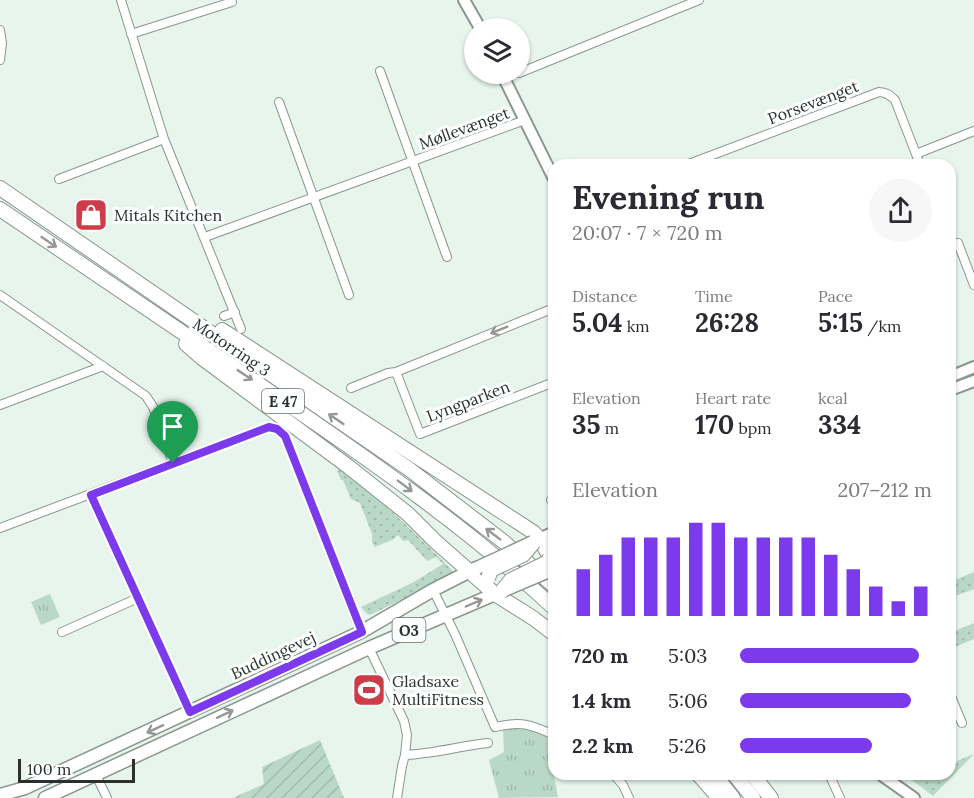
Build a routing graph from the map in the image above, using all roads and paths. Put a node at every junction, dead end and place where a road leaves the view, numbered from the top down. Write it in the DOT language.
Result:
graph roads {
  1 [pos="121,0"];
  2 [pos="464,0"];
  3 [pos="699,0"];
  4 [pos="232,2"];
  5 [pos="474,18"];
  6 [pos="0,30"];
  7 [pos="132,34"];
  8 [pos="0,60"];
  9 [pos="530,69"];
  10 [pos="380,71"];
  11 [pos="508,84"];
  12 [pos="279,102"];
  13 [pos="525,120"];
  14 [pos="974,131"];
  15 [pos="164,139"];
  16 [pos="916,154"];
  17 [pos="702,159"];
  18 [pos="918,159"];
  19 [pos="413,161"];
  20 [pos="548,168"];
  21 [pos="59,179"];
  22 [pos="0,188"];
  23 [pos="314,197"];
  24 [pos="0,209"];
  25 [pos="205,237"];
  26 [pos="958,243"];
  27 [pos="447,257"];
  28 [pos="131,279"];
  29 [pos="974,285"];
  30 [pos="0,295"];
  31 [pos="350,295"];
  32 [pos="148,309"];
  33 [pos="548,310"];
  34 [pos="235,312"];
  35 [pos="224,316"];
  36 [pos="241,329"];
  37 [pos="103,366"];
  38 [pos="974,367"];
  39 [pos="396,372"];
  40 [pos="956,374"];
  41 [pos="974,381"];
  42 [pos="548,384"];
  43 [pos="351,388"];
  44 [pos="956,388"];
  45 [pos="0,405"];
  46 [pos="173,463"];
  47 [pos="91,495"];
  48 [pos="0,528"];
  49 [pos="546,551"];
  50 [pos="473,569"];
  51 [pos="548,581"];
  52 [pos="433,590"];
  53 [pos="499,593"];
  54 [pos="138,598"];
  55 [pos="548,603"];
  56 [pos="445,615"];
  57 [pos="548,629"];
  58 [pos="62,632"];
  59 [pos="362,632"];
  60 [pos="369,648"];
  61 [pos="956,708"];
  62 [pos="190,712"];
  63 [pos="962,723"];
  64 [pos="548,733"];
  65 [pos="488,743"];
  66 [pos="405,755"];
  67 [pos="96,775"];
  68 [pos="618,780"];
  69 [pos="703,780"];
  70 [pos="719,780"];
  71 [pos="739,780"];
  72 [pos="757,780"];
  73 [pos="832,780"];
  74 [pos="888,780"];
  75 [pos="1,797"];
  76 [pos="45,798"];
  77 [pos="106,798"];
  78 [pos="397,798"];
  79 [pos="629,798"];
  80 [pos="719,798"];
  81 [pos="733,798"];
  82 [pos="753,798"];
  83 [pos="771,798"];
  84 [pos="840,798"];
  85 [pos="914,798"];
  1 -- 7 [label="street"];
  2 -- 5 [label="street"];
  3 -- 9 [label="street"];
  4 -- 7 [label="street"];
  6 -- 8 [label="street"];
  7 -- 15 [label="street"];
  10 -- 19 [label="street, Møllevænget"];
  11 -- 13 [label="street"];
  12 -- 23 [label="street"];
  13 -- 19 [label="street, Møllevænget"];
  13 -- 20 [label="street"];
  14 -- 16 [label="street"];
  15 -- 21 [label="street"];
  15 -- 25 [label="street"];
  16 -- 17 [label="street, Porsevænget"];
  16 -- 18 [label="street, Porsevænget"];
  19 -- 23 [label="street, Møllevænget"];
  19 -- 27 [label="street, Møllevænget"];
  22 -- 28 [label="highway, Motorring 3 / E 47"];
  23 -- 25 [label="street, Møllevænget"];
  23 -- 31 [label="street"];
  24 -- 32 [label="highway, Motorring 3 / E 47, one-way"];
  25 -- 34 [label="street"];
  26 -- 29 [label="street"];
  28 -- 49 [label="highway"];
  51 -- 28 [label="highway, Motorring 3 / E 47, one-way"];
  30 -- 37 [label="street"];
  32 -- 50 [label="highway"];
  32 -- 55 [label="highway, Motorring 3 / E 47, one-way"];
  33 -- 39 [label="street, one-way"];
  34 -- 35 [label="street"];
  34 -- 36 [label="street"];
  37 -- 45 [label="street"];
  37 -- 46 [label="street"];
  38 -- 40 [label="street"];
  39 -- 42 [label="street, Lyngparken"];
  39 -- 43 [label="street"];
  41 -- 44 [label="street"];
  46 -- 47 [label="street"];
  46 -- 59 [label="street"];
  47 -- 48 [label="street"];
  47 -- 54 [label="street"];
  49 -- 50 [label="main road, Buddingevej / O3, bridge"];
  49 -- 53 [label="highway, bridge"];
  49 -- 53 [label="highway, bridge"];
  50 -- 52 [label="main road, Buddingevej / O3"];
  50 -- 53 [label="highway"];
  52 -- 56 [label="street"];
  52 -- 59 [label="main road, Buddingevej / O3"];
  56 -- 53 [label="main road, Buddingevej / O3, one-way"];
  53 -- 57 [label="highway"];
  54 -- 58 [label="street"];
  54 -- 62 [label="street"];
  56 -- 60 [label="main road, Buddingevej / O3"];
  56 -- 64 [label="street"];
  59 -- 62 [label="main road, Buddingevej / O3"];
  60 -- 66 [label="street"];
  67 -- 60 [label="main road, Buddingevej / O3, one-way"];
  61 -- 63 [label="street"];
  62 -- 75 [label="main road, Buddingevej / O3, one-way"];
  65 -- 66 [label="street"];
  66 -- 78 [label="street"];
  67 -- 76 [label="main road, Buddingevej / O3"];
  67 -- 77 [label="street"];
  68 -- 79 [label="street"];
  69 -- 80 [label="highway"];
  70 -- 81 [label="highway"];
  71 -- 82 [label="highway"];
  72 -- 83 [label="highway"];
  73 -- 84 [label="street"];
  74 -- 85 [label="street"];
}
